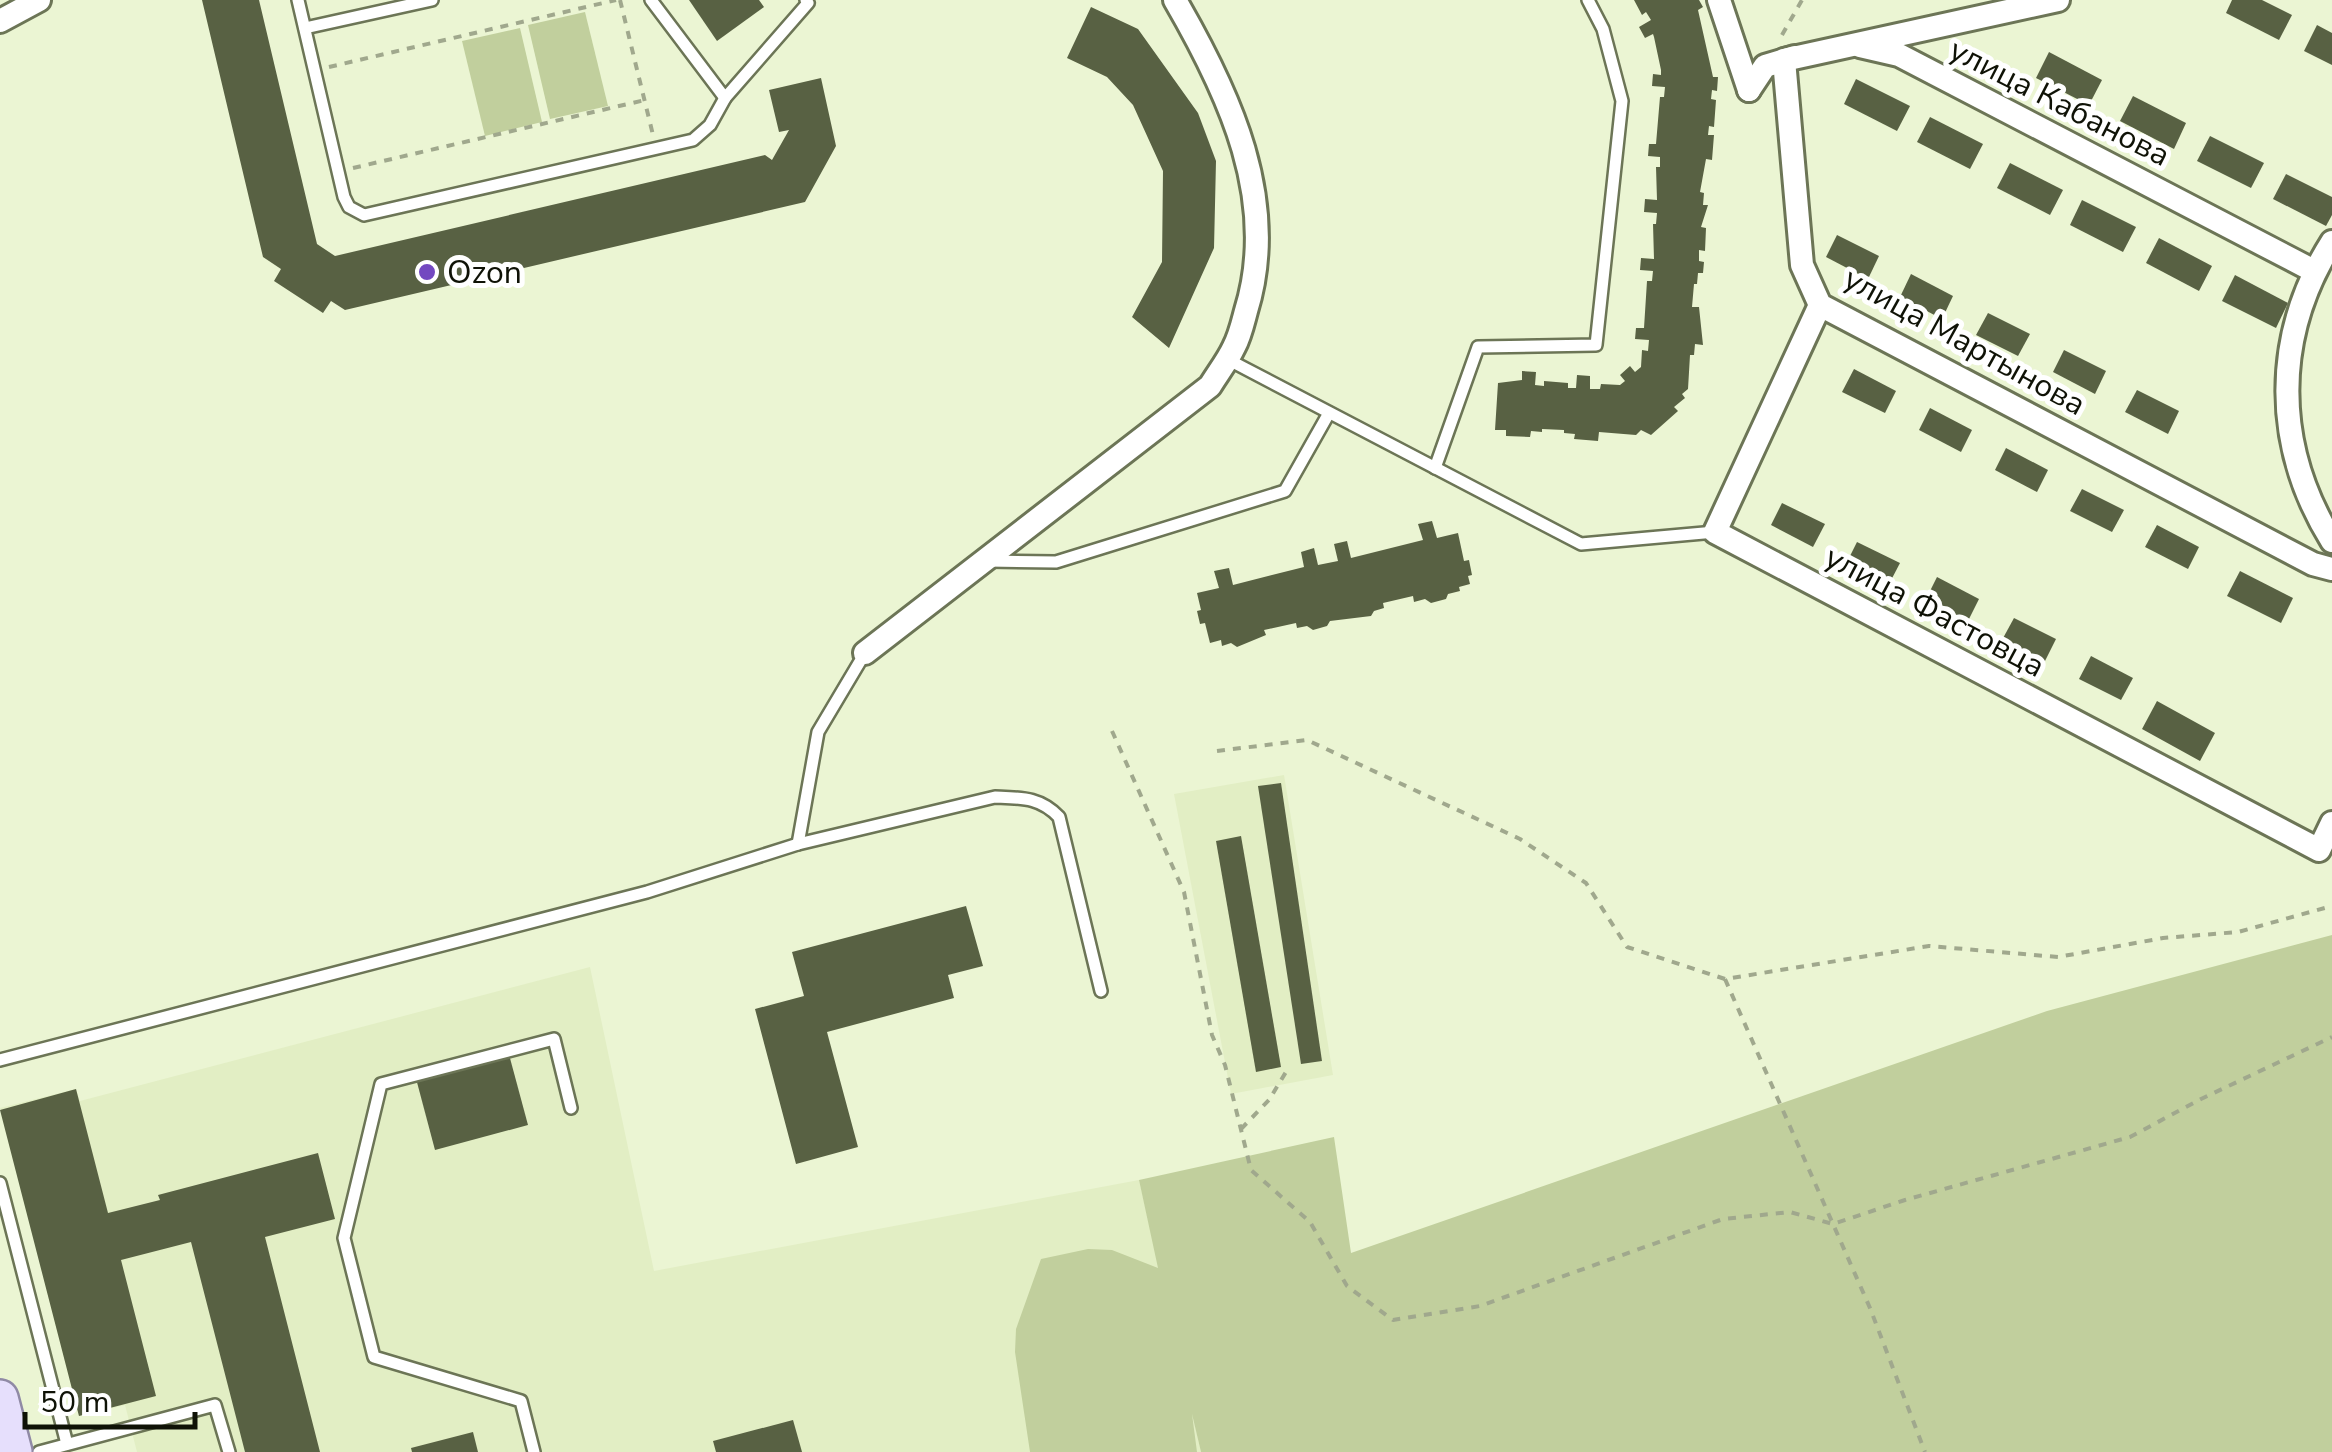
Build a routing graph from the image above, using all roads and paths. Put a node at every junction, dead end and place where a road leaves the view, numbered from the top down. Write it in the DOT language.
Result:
graph roads {
  1 [pos="39,0"];
  2 [pos="298,0"];
  3 [pos="432,0"];
  4 [pos="618,0"];
  5 [pos="651,0"];
  6 [pos="1175,0"];
  7 [pos="1588,0"];
  8 [pos="1719,0"];
  9 [pos="1802,0"];
  10 [pos="2058,0"];
  11 [pos="809,1"];
  12 [pos="0,21"];
  13 [pos="305,28"];
  14 [pos="1855,44"];
  15 [pos="1774,63"];
  16 [pos="315,70"];
  17 [pos="725,98"];
  18 [pos="645,100"];
  19 [pos="656,149"];
  20 [pos="339,172"];
  21 [pos="2332,242"];
  22 [pos="2314,271"];
  23 [pos="1820,305"];
  24 [pos="1226,359"];
  25 [pos="1329,413"];
  26 [pos="1435,468"];
  27 [pos="1715,532"];
  28 [pos="2332,540"];
  29 [pos="984,560"];
  30 [pos="2332,569"];
  31 [pos="866,653"];
  32 [pos="1112,732"];
  33 [pos="1217,751"];
  34 [pos="2332,823"];
  35 [pos="798,844"];
  36 [pos="2332,906"];
  37 [pos="1725,979"];
  38 [pos="1101,990"];
  39 [pos="2332,1037"];
  40 [pos="0,1060"];
  41 [pos="1289,1066"];
  42 [pos="571,1108"];
  43 [pos="1241,1129"];
  44 [pos="0,1183"];
  45 [pos="1833,1224"];
  46 [pos="0,1398"];
  47 [pos="95,1436"];
  48 [pos="68,1444"];
  49 [pos="14,1452"];
  50 [pos="39,1452"];
  51 [pos="100,1452"];
  52 [pos="228,1452"];
  53 [pos="534,1452"];
  54 [pos="1925,1452"];
  1 -- 12 [label="street"];
  2 -- 13 [label="lane"];
  3 -- 13 [label="lane"];
  4 -- 16 [label="path"];
  4 -- 18 [label="path"];
  5 -- 17 [label="lane"];
  6 -- 24 [label="street"];
  7 -- 26 [label="lane"];
  8 -- 15 [label="street"];
  9 -- 15 [label="path"];
  10 -- 14 [label="street"];
  11 -- 17 [label="lane"];
  13 -- 16 [label="lane"];
  14 -- 15 [label="street, улица Кабанова"];
  14 -- 22 [label="street, улица Кабанова"];
  15 -- 23 [label="street, улица Мартынова"];
  16 -- 20 [label="lane"];
  17 -- 19 [label="lane"];
  18 -- 19 [label="path"];
  18 -- 20 [label="path"];
  19 -- 20 [label="lane"];
  21 -- 22 [label="street"];
  22 -- 28 [label="street"];
  23 -- 27 [label="street"];
  23 -- 30 [label="street, улица Мартынова"];
  24 -- 25 [label="lane"];
  24 -- 29 [label="street"];
  25 -- 26 [label="lane"];
  25 -- 29 [label="lane"];
  26 -- 27 [label="lane"];
  27 -- 34 [label="street, улица Фастовца"];
  29 -- 31 [label="street"];
  31 -- 35 [label="lane"];
  32 -- 43 [label="path"];
  33 -- 37 [label="path"];
  35 -- 38 [label="lane"];
  35 -- 40 [label="lane"];
  36 -- 37 [label="path"];
  37 -- 45 [label="path"];
  39 -- 45 [label="path"];
  41 -- 43 [label="path"];
  42 -- 53 [label="lane"];
  43 -- 45 [label="path"];
  44 -- 48 [label="lane"];
  45 -- 54 [label="path"];
  46 -- 49 [label="main road"];
  47 -- 48 [label="lane"];
  47 -- 51 [label="lane"];
  47 -- 52 [label="lane"];
  48 -- 50 [label="lane"];
}
